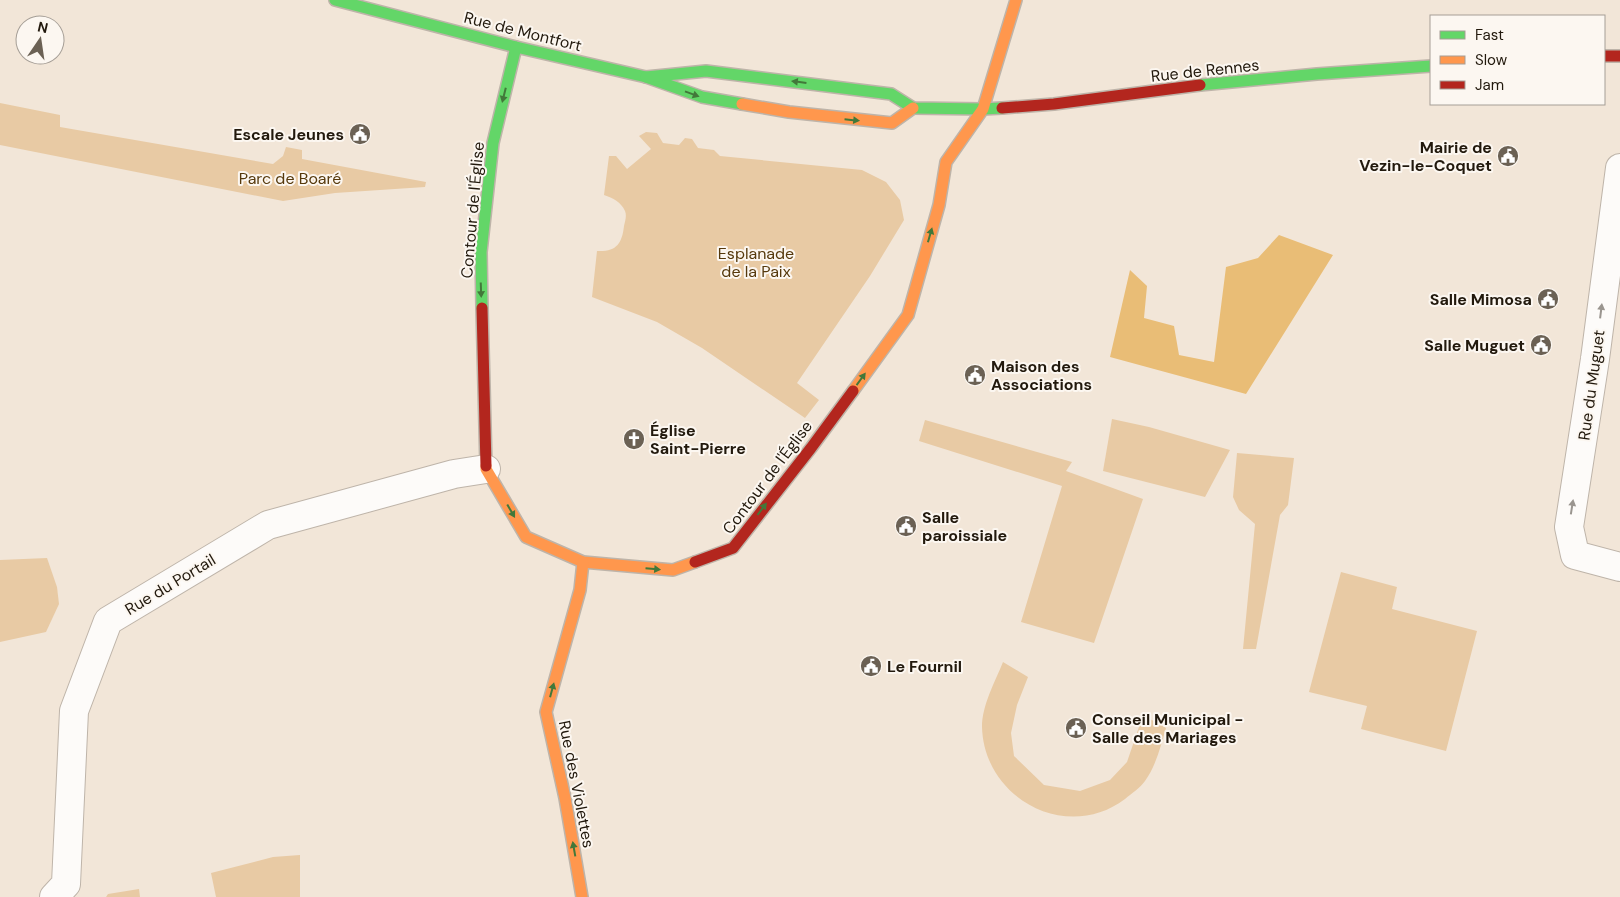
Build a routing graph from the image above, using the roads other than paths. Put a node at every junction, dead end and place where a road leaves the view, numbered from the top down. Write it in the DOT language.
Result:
graph roads {
  1 [pos="335,0"];
  2 [pos="1016,0"];
  3 [pos="516,47"];
  4 [pos="1605,56"];
  5 [pos="1620,56"];
  6 [pos="1430,66"];
  7 [pos="646,77"];
  8 [pos="913,108"];
  9 [pos="984,109"];
  10 [pos="1620,168"];
  11 [pos="486,469"];
  12 [pos="583,562"];
  13 [pos="1620,566"];
  14 [pos="66,893"];
  15 [pos="582,897"];
  1 -- 3 [label="street, Rue de Montfort"];
  2 -- 9 [label="street, Contour de l'Église"];
  3 -- 7 [label="street, Rue de Montfort"];
  3 -- 11 [label="street, Contour de l'Église, one-way"];
  4 -- 5 [label="street"];
  6 -- 9 [label="street, Rue de Rennes"];
  8 -- 7 [label="street, Rue de Montfort, one-way"];
  7 -- 8 [label="street, Rue de Montfort, one-way"];
  8 -- 9 [label="street"];
  12 -- 9 [label="street, Contour de l'Église, one-way"];
  13 -- 10 [label="street, Rue du Muguet, one-way"];
  11 -- 12 [label="street, Contour de l'Église, one-way"];
  11 -- 14 [label="street, Rue du Portail"];
  15 -- 12 [label="street, Rue des Violettes, one-way"];
}
